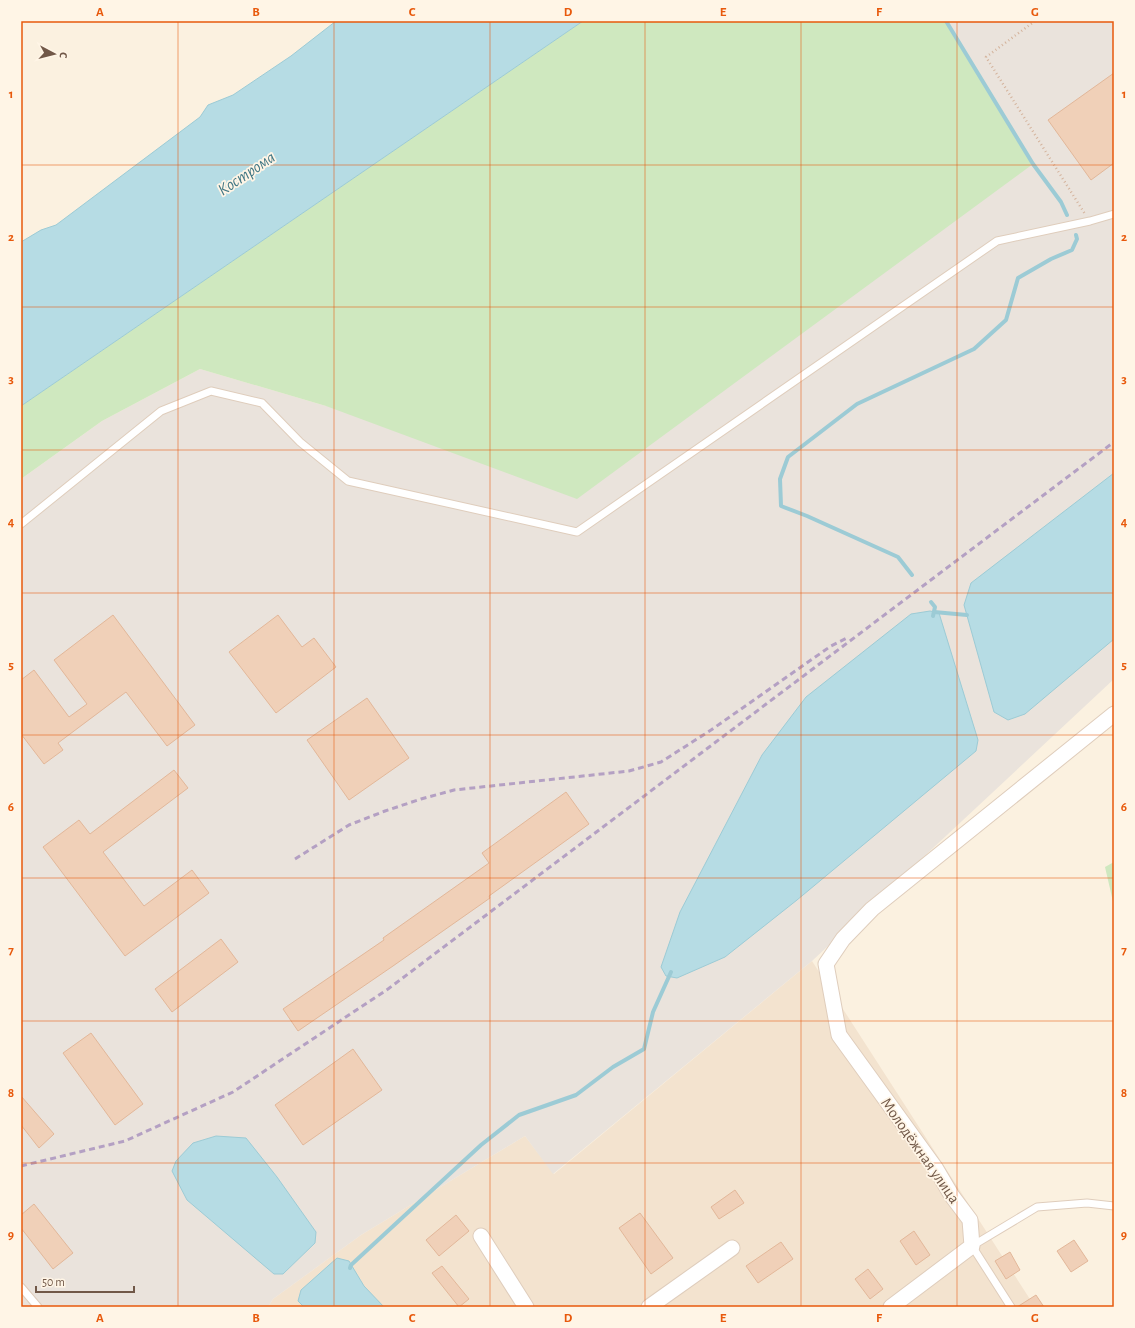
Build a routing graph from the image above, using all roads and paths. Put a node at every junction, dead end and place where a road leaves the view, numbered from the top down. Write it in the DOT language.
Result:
graph roads {
  1 [pos="1035,21"];
  2 [pos="1114,214"];
  3 [pos="1090,221"];
  4 [pos="21,524"];
  5 [pos="1114,714"];
  6 [pos="1114,1206"];
  7 [pos="481,1236"];
  8 [pos="972,1246"];
  9 [pos="732,1248"];
  10 [pos="21,1287"];
  11 [pos="38,1307"];
  12 [pos="526,1307"];
  13 [pos="649,1307"];
  14 [pos="891,1307"];
  15 [pos="1011,1307"];
  1 -- 3 [label="path"];
  2 -- 3 [label="lane"];
  3 -- 4 [label="lane"];
  5 -- 8 [label="street, Молодёжная улица"];
  6 -- 8 [label="lane"];
  7 -- 12 [label="street"];
  8 -- 14 [label="street"];
  8 -- 15 [label="lane"];
  9 -- 13 [label="street"];
  10 -- 11 [label="lane"];
}
